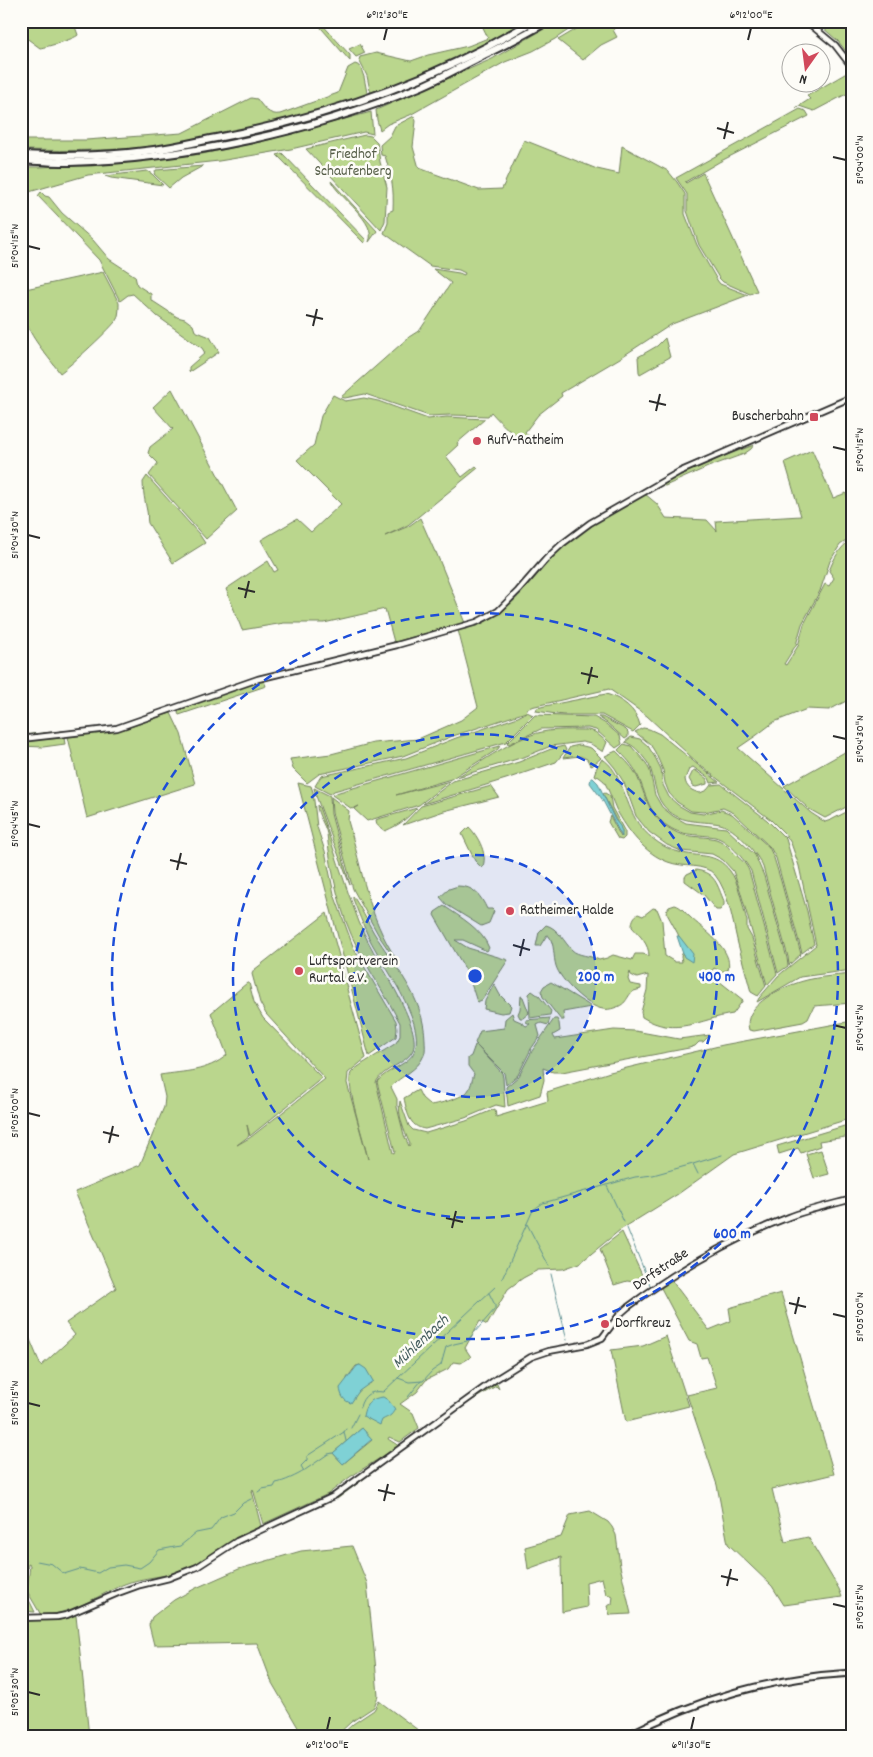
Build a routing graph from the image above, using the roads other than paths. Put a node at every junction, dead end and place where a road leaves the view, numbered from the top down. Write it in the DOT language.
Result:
graph roads {
  1 [pos="533,21"];
  2 [pos="548,21"];
  3 [pos="806,21"];
  4 [pos="852,67"];
  5 [pos="21,155"];
  6 [pos="21,160"];
  7 [pos="852,397"];
  8 [pos="21,739"];
  9 [pos="852,1199"];
  10 [pos="21,1618"];
  11 [pos="852,1673"];
  12 [pos="626,1736"];
  1 -- 5 [label="highway"];
  2 -- 6 [label="highway"];
  3 -- 4 [label="main road"];
  7 -- 8 [label="main road"];
  9 -- 10 [label="main road, Dorfstraße"];
  11 -- 12 [label="main road"];
}
